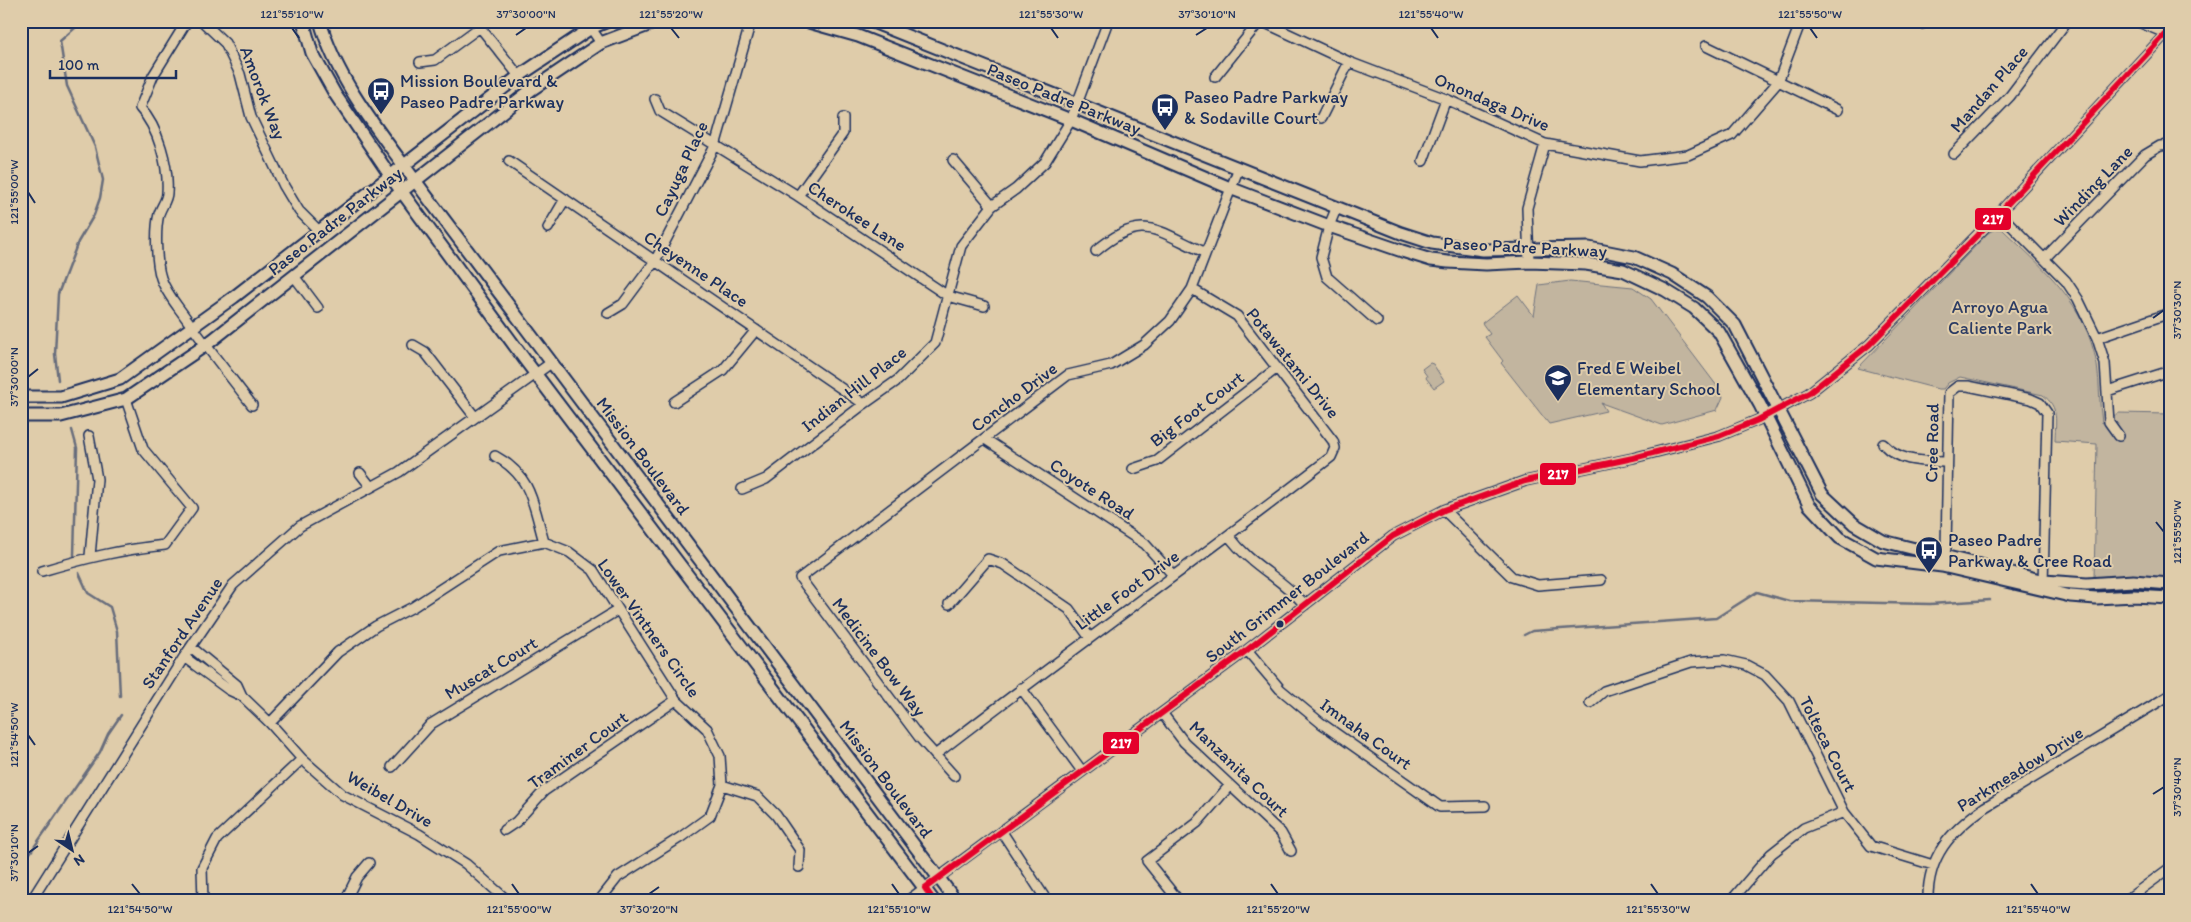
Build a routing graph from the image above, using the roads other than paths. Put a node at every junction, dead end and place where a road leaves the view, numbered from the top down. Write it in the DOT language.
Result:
graph roads {
  1 [pos="187,21"];
  2 [pos="202,21"];
  3 [pos="303,21"];
  4 [pos="320,21"];
  5 [pos="608,21"];
  6 [pos="658,21"];
  7 [pos="751,21"];
  8 [pos="805,21"];
  9 [pos="870,21"];
  10 [pos="1108,21"];
  11 [pos="1260,21"];
  12 [pos="1801,21"];
  13 [pos="2067,21"];
  14 [pos="2136,21"];
  15 [pos="478,24"];
  16 [pos="588,25"];
  17 [pos="2169,32"];
  18 [pos="601,43"];
  19 [pos="1706,46"];
  20 [pos="420,62"];
  21 [pos="1349,62"];
  22 [pos="519,76"];
  23 [pos="1214,77"];
  24 [pos="1778,82"];
  25 [pos="655,99"];
  26 [pos="1446,99"];
  27 [pos="1078,104"];
  28 [pos="1838,110"];
  29 [pos="843,118"];
  30 [pos="1321,118"];
  31 [pos="1071,120"];
  32 [pos="1545,144"];
  33 [pos="2170,145"];
  34 [pos="715,146"];
  35 [pos="1954,154"];
  36 [pos="953,160"];
  37 [pos="509,161"];
  38 [pos="1423,161"];
  39 [pos="404,166"];
  40 [pos="1238,170"];
  41 [pos="391,177"];
  42 [pos="415,180"];
  43 [pos="1230,188"];
  44 [pos="401,191"];
  45 [pos="798,196"];
  46 [pos="565,199"];
  47 [pos="992,206"];
  48 [pos="1336,209"];
  49 [pos="1999,213"];
  50 [pos="1329,226"];
  51 [pos="548,228"];
  52 [pos="320,232"];
  53 [pos="1529,248"];
  54 [pos="1096,251"];
  55 [pos="1204,252"];
  56 [pos="2044,259"];
  57 [pos="655,261"];
  58 [pos="1529,262"];
  59 [pos="294,276"];
  60 [pos="1192,289"];
  61 [pos="948,296"];
  62 [pos="984,306"];
  63 [pos="318,308"];
  64 [pos="608,313"];
  65 [pos="2170,313"];
  66 [pos="1377,321"];
  67 [pos="193,328"];
  68 [pos="756,330"];
  69 [pos="2097,338"];
  70 [pos="206,345"];
  71 [pos="413,345"];
  72 [pos="551,363"];
  73 [pos="1277,368"];
  74 [pos="2170,371"];
  75 [pos="535,374"];
  76 [pos="2107,391"];
  77 [pos="21,397"];
  78 [pos="126,399"];
  79 [pos="674,402"];
  80 [pos="864,404"];
  81 [pos="252,405"];
  82 [pos="1779,410"];
  83 [pos="21,416"];
  84 [pos="1766,416"];
  85 [pos="475,417"];
  86 [pos="89,436"];
  87 [pos="2119,436"];
  88 [pos="985,439"];
  89 [pos="1883,444"];
  90 [pos="1335,448"];
  91 [pos="494,456"];
  92 [pos="1947,462"];
  93 [pos="1133,469"];
  94 [pos="360,473"];
  95 [pos="371,486"];
  96 [pos="742,489"];
  97 [pos="1444,510"];
  98 [pos="1229,536"];
  99 [pos="544,542"];
  100 [pos="90,556"];
  101 [pos="1943,561"];
  102 [pos="42,572"];
  103 [pos="1173,575"];
  104 [pos="800,578"];
  105 [pos="1601,580"];
  106 [pos="2170,584"];
  107 [pos="2043,586"];
  108 [pos="2170,598"];
  109 [pos="949,604"];
  110 [pos="1305,605"];
  111 [pos="618,610"];
  112 [pos="1090,638"];
  113 [pos="191,647"];
  114 [pos="1247,650"];
  115 [pos="184,657"];
  116 [pos="1021,688"];
  117 [pos="2170,695"];
  118 [pos="242,696"];
  119 [pos="676,700"];
  120 [pos="1590,703"];
  121 [pos="1162,713"];
  122 [pos="270,723"];
  123 [pos="935,755"];
  124 [pos="302,759"];
  125 [pos="392,767"];
  126 [pos="1082,771"];
  127 [pos="954,776"];
  128 [pos="722,785"];
  129 [pos="1230,786"];
  130 [pos="1484,806"];
  131 [pos="1844,812"];
  132 [pos="504,830"];
  133 [pos="1002,832"];
  134 [pos="1290,851"];
  135 [pos="369,863"];
  136 [pos="1933,865"];
  137 [pos="800,866"];
  138 [pos="2170,868"];
  139 [pos="938,877"];
  140 [pos="924,888"];
  141 [pos="502,899"];
  142 [pos="201,900"];
  143 [pos="31,901"];
  144 [pos="345,901"];
  145 [pos="600,901"];
  146 [pos="907,901"];
  147 [pos="934,901"];
  148 [pos="956,901"];
  149 [pos="1047,901"];
  150 [pos="1179,901"];
  151 [pos="1731,901"];
  152 [pos="1928,901"];
  153 [pos="2125,901"];
  1 -- 67 [label="street"];
  2 -- 52 [label="street, Amorok Way"];
  3 -- 41 [label="main road, Mission Boulevard"];
  4 -- 39 [label="main road, Mission Boulevard"];
  5 -- 16 [label="main road, Paseo Padre Parkway"];
  6 -- 18 [label="main road, Paseo Padre Parkway"];
  7 -- 34 [label="street, Cayuga Place"];
  8 -- 31 [label="main road, Paseo Padre Parkway"];
  9 -- 27 [label="main road, Paseo Padre Parkway"];
  10 -- 27 [label="street, Indian Hill Place"];
  11 -- 21 [label="street, Onondaga Drive"];
  11 -- 23 [label="street"];
  12 -- 24 [label="street, Onondaga Drive"];
  13 -- 35 [label="street, Mandan Place"];
  14 -- 17 [label="street"];
  15 -- 20 [label="street"];
  15 -- 22 [label="street"];
  16 -- 18 [label="street"];
  16 -- 22 [label="main road, Paseo Padre Parkway"];
  17 -- 49 [label="street, South Grimmer Boulevard"];
  18 -- 42 [label="main road, Paseo Padre Parkway"];
  19 -- 24 [label="street"];
  21 -- 26 [label="street, Onondaga Drive"];
  21 -- 30 [label="street"];
  22 -- 39 [label="main road, Paseo Padre Parkway"];
  24 -- 28 [label="street"];
  24 -- 32 [label="street, Onondaga Drive"];
  25 -- 34 [label="street, Cherokee Lane"];
  26 -- 32 [label="street, Onondaga Drive"];
  26 -- 38 [label="street"];
  27 -- 31 [label="street, Indian Hill Place"];
  27 -- 40 [label="main road, Paseo Padre Parkway"];
  29 -- 45 [label="street"];
  31 -- 43 [label="main road, Paseo Padre Parkway"];
  31 -- 47 [label="street, Indian Hill Place"];
  32 -- 53 [label="street"];
  33 -- 56 [label="street, Winding Lane"];
  34 -- 45 [label="street, Cherokee Lane"];
  34 -- 57 [label="street, Cayuga Place"];
  36 -- 47 [label="street"];
  37 -- 46 [label="street, Cheyenne Place"];
  39 -- 41 [label="main road, Paseo Padre Parkway"];
  39 -- 42 [label="main road, Mission Boulevard"];
  40 -- 43 [label="street, Concho Drive"];
  40 -- 48 [label="main road, Paseo Padre Parkway"];
  41 -- 44 [label="main road, Mission Boulevard"];
  41 -- 52 [label="main road, Paseo Padre Parkway"];
  42 -- 44 [label="main road, Paseo Padre Parkway"];
  42 -- 72 [label="main road, Mission Boulevard"];
  43 -- 50 [label="main road, Paseo Padre Parkway"];
  43 -- 55 [label="street, Concho Drive"];
  44 -- 59 [label="main road, Paseo Padre Parkway"];
  44 -- 75 [label="main road, Mission Boulevard"];
  45 -- 61 [label="street, Cherokee Lane"];
  46 -- 51 [label="street"];
  46 -- 57 [label="street, Cheyenne Place"];
  47 -- 61 [label="street, Indian Hill Place"];
  48 -- 50 [label="street"];
  48 -- 53 [label="main road, Paseo Padre Parkway"];
  49 -- 56 [label="street"];
  49 -- 82 [label="street, South Grimmer Boulevard"];
  50 -- 58 [label="main road, Paseo Padre Parkway"];
  50 -- 66 [label="street"];
  52 -- 67 [label="main road, Paseo Padre Parkway"];
  53 -- 58 [label="street"];
  53 -- 82 [label="main road, Paseo Padre Parkway"];
  54 -- 55 [label="street"];
  55 -- 60 [label="street, Concho Drive"];
  56 -- 69 [label="street"];
  57 -- 64 [label="street, Cayuga Place"];
  57 -- 68 [label="street, Cheyenne Place"];
  58 -- 84 [label="main road, Paseo Padre Parkway"];
  59 -- 63 [label="street"];
  59 -- 70 [label="main road, Paseo Padre Parkway"];
  60 -- 73 [label="street, Potawatami Drive"];
  60 -- 88 [label="street, Concho Drive"];
  61 -- 62 [label="street, Cherokee Lane"];
  61 -- 80 [label="street, Indian Hill Place"];
  65 -- 69 [label="street"];
  67 -- 70 [label="street"];
  67 -- 77 [label="main road, Paseo Padre Parkway"];
  68 -- 79 [label="street"];
  68 -- 80 [label="street, Cheyenne Place"];
  69 -- 76 [label="street"];
  70 -- 78 [label="main road, Paseo Padre Parkway"];
  70 -- 81 [label="street"];
  71 -- 85 [label="street"];
  72 -- 75 [label="street, Stanford Avenue"];
  72 -- 139 [label="main road, Mission Boulevard"];
  73 -- 90 [label="street, Potawatami Drive"];
  73 -- 93 [label="street, Big Foot Court"];
  74 -- 76 [label="street"];
  75 -- 85 [label="street, Stanford Avenue"];
  75 -- 140 [label="main road, Mission Boulevard"];
  76 -- 87 [label="street"];
  78 -- 83 [label="main road, Paseo Padre Parkway"];
  78 -- 100 [label="street"];
  80 -- 96 [label="street, Indian Hill Place"];
  82 -- 84 [label="street, South Grimmer Boulevard"];
  82 -- 101 [label="main road, Paseo Padre Parkway"];
  84 -- 97 [label="street, South Grimmer Boulevard"];
  84 -- 101 [label="main road, Paseo Padre Parkway"];
  85 -- 95 [label="street, Stanford Avenue"];
  86 -- 100 [label="street"];
  88 -- 103 [label="street, Coyote Road"];
  88 -- 104 [label="street, Concho Drive"];
  89 -- 92 [label="street"];
  90 -- 98 [label="street, Little Foot Drive"];
  91 -- 99 [label="street"];
  92 -- 101 [label="street, Cree Road"];
  92 -- 107 [label="street, Cree Road"];
  94 -- 95 [label="street"];
  95 -- 113 [label="street, Stanford Avenue"];
  97 -- 105 [label="street"];
  97 -- 110 [label="street, South Grimmer Boulevard"];
  98 -- 103 [label="street, Little Foot Drive"];
  98 -- 110 [label="street"];
  99 -- 111 [label="street, Lower Vintners Circle"];
  99 -- 122 [label="street"];
  100 -- 102 [label="street"];
  101 -- 107 [label="main road, Paseo Padre Parkway"];
  103 -- 112 [label="street, Little Foot Drive"];
  104 -- 123 [label="street, Medicine Bow Way"];
  106 -- 107 [label="main road, Paseo Padre Parkway"];
  107 -- 108 [label="main road, Paseo Padre Parkway"];
  109 -- 112 [label="street"];
  110 -- 114 [label="street, South Grimmer Boulevard"];
  111 -- 119 [label="street, Lower Vintners Circle"];
  111 -- 125 [label="street, Muscat Court"];
  112 -- 116 [label="street, Little Foot Drive"];
  113 -- 115 [label="street, Stanford Avenue"];
  113 -- 118 [label="street, Weibel Drive"];
  114 -- 121 [label="street, South Grimmer Boulevard"];
  114 -- 130 [label="street, Imnaha Court"];
  115 -- 118 [label="street, Weibel Drive"];
  115 -- 143 [label="street, Stanford Avenue"];
  116 -- 123 [label="street, Little Foot Drive"];
  116 -- 126 [label="street"];
  117 -- 136 [label="street, Parkmeadow Drive"];
  118 -- 122 [label="street, Weibel Drive"];
  119 -- 128 [label="street, Lower Vintners Circle"];
  119 -- 132 [label="street, Traminer Court"];
  120 -- 131 [label="street, Tolteca Court"];
  121 -- 126 [label="street, South Grimmer Boulevard"];
  121 -- 129 [label="street, Manzanita Court"];
  122 -- 124 [label="street, Weibel Drive"];
  123 -- 127 [label="street, Medicine Bow Way"];
  124 -- 141 [label="street, Weibel Drive"];
  124 -- 142 [label="street"];
  126 -- 133 [label="street, South Grimmer Boulevard"];
  128 -- 137 [label="street"];
  128 -- 145 [label="street, Lower Vintners Circle"];
  129 -- 134 [label="street, Manzanita Court"];
  129 -- 150 [label="street"];
  131 -- 136 [label="street, Tolteca Court"];
  131 -- 151 [label="street"];
  133 -- 139 [label="street, South Grimmer Boulevard"];
  133 -- 149 [label="street"];
  135 -- 144 [label="street"];
  136 -- 152 [label="street, Parkmeadow Drive"];
  138 -- 153 [label="street"];
  139 -- 140 [label="street, South Grimmer Boulevard"];
  139 -- 148 [label="main road, Mission Boulevard"];
  140 -- 146 [label="street, South Grimmer Boulevard"];
  140 -- 147 [label="main road, Mission Boulevard"];
}
